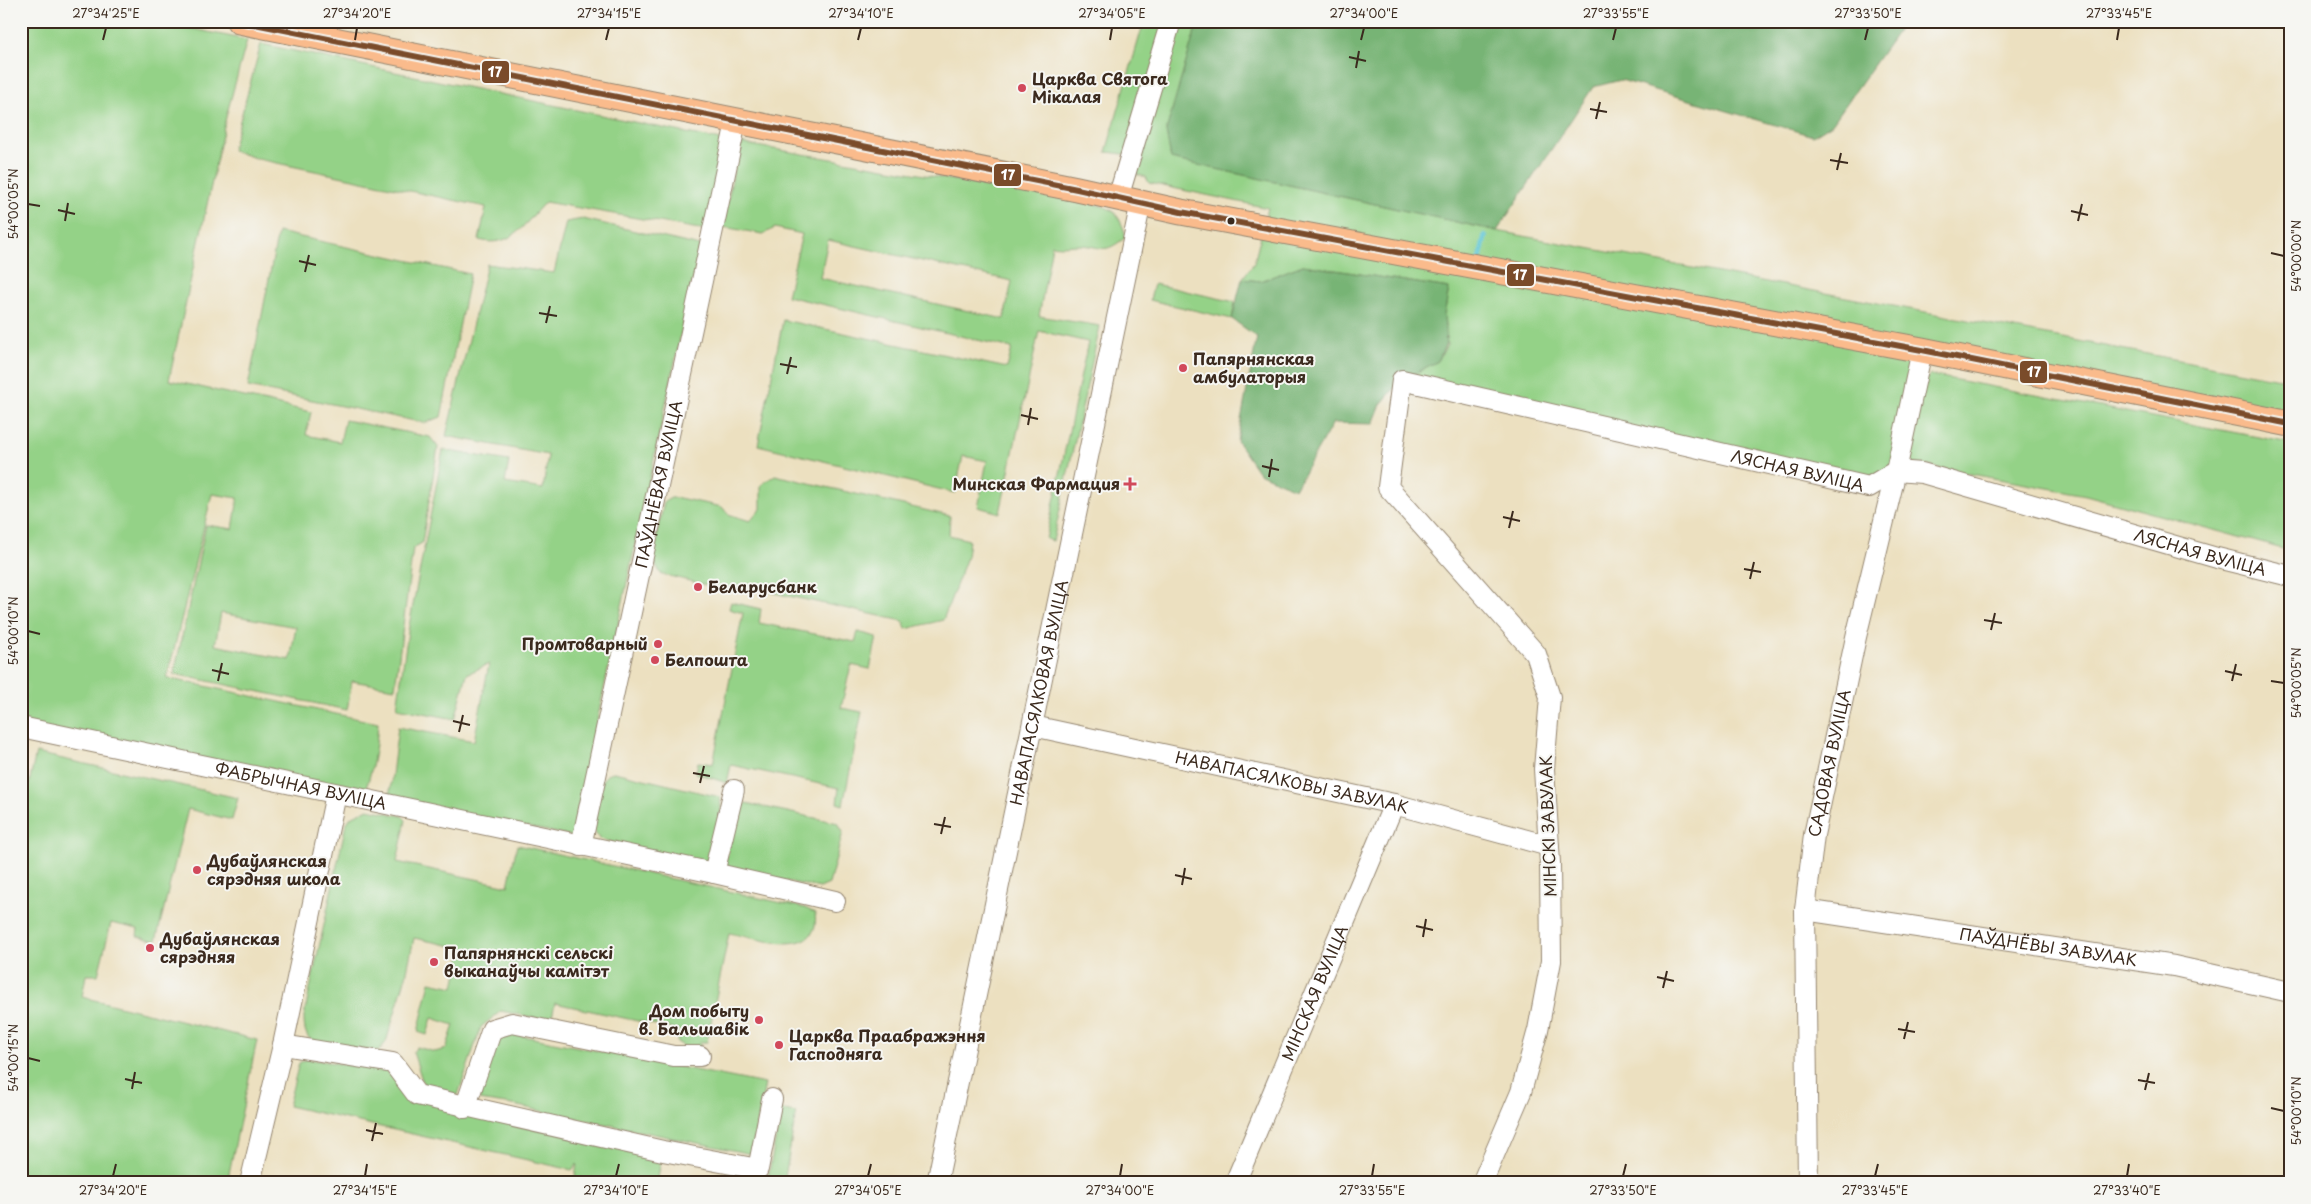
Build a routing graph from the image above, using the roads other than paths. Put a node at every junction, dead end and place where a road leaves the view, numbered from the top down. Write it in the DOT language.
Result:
graph roads {
  1 [pos="239,21"];
  2 [pos="1171,21"];
  3 [pos="736,122"];
  4 [pos="1130,200"];
  5 [pos="1922,350"];
  6 [pos="2290,424"];
  7 [pos="1896,471"];
  8 [pos="1388,487"];
  9 [pos="2290,576"];
  10 [pos="1033,726"];
  11 [pos="21,727"];
  12 [pos="734,790"];
  13 [pos="336,794"];
  14 [pos="1394,804"];
  15 [pos="581,846"];
  16 [pos="1549,846"];
  17 [pos="714,873"];
  18 [pos="835,901"];
  19 [pos="1805,910"];
  20 [pos="2290,992"];
  21 [pos="283,1045"];
  22 [pos="700,1056"];
  23 [pos="772,1099"];
  24 [pos="465,1108"];
  25 [pos="250,1183"];
  26 [pos="937,1183"];
  27 [pos="1235,1183"];
  28 [pos="1482,1183"];
  29 [pos="1808,1183"];
  1 -- 3 [label="main road"];
  2 -- 4 [label="street, НАВАПАСЯЛКОВАЯ ВУЛІЦА"];
  3 -- 4 [label="main road"];
  3 -- 15 [label="street, ПАЎДНЁВАЯ ВУЛІЦА"];
  4 -- 5 [label="main road"];
  4 -- 10 [label="street, НАВАПАСЯЛКОВАЯ ВУЛІЦА"];
  5 -- 6 [label="main road"];
  5 -- 7 [label="street, САДОВАЯ ВУЛІЦА"];
  7 -- 8 [label="street, ЛЯСНАЯ ВУЛІЦА"];
  7 -- 9 [label="street, ЛЯСНАЯ ВУЛІЦА"];
  7 -- 19 [label="street, САДОВАЯ ВУЛІЦА"];
  8 -- 16 [label="street, МІНСКІ ЗАВУЛАК"];
  10 -- 14 [label="street, НАВАПАСЯЛКОВЫ ЗАВУЛАК"];
  10 -- 26 [label="street, НАВАПАСЯЛКОВАЯ ВУЛІЦА"];
  11 -- 13 [label="street, ФАБРЫЧНАЯ ВУЛІЦА"];
  12 -- 17 [label="street"];
  13 -- 15 [label="street, ФАБРЫЧНАЯ ВУЛІЦА"];
  13 -- 21 [label="street"];
  14 -- 16 [label="street, НАВАПАСЯЛКОВЫ ЗАВУЛАК"];
  14 -- 27 [label="street, МІНСКАЯ ВУЛІЦА"];
  15 -- 17 [label="street, ФАБРЫЧНАЯ ВУЛІЦА"];
  16 -- 28 [label="street, МІНСКІ ЗАВУЛАК"];
  17 -- 18 [label="street, ФАБРЫЧНАЯ ВУЛІЦА"];
  19 -- 20 [label="street, ПАЎДНЁВЫ ЗАВУЛАК"];
  19 -- 29 [label="street, САДОВАЯ ВУЛІЦА"];
  21 -- 24 [label="street"];
  21 -- 25 [label="street"];
  22 -- 24 [label="street"];
  23 -- 24 [label="street"];
}
